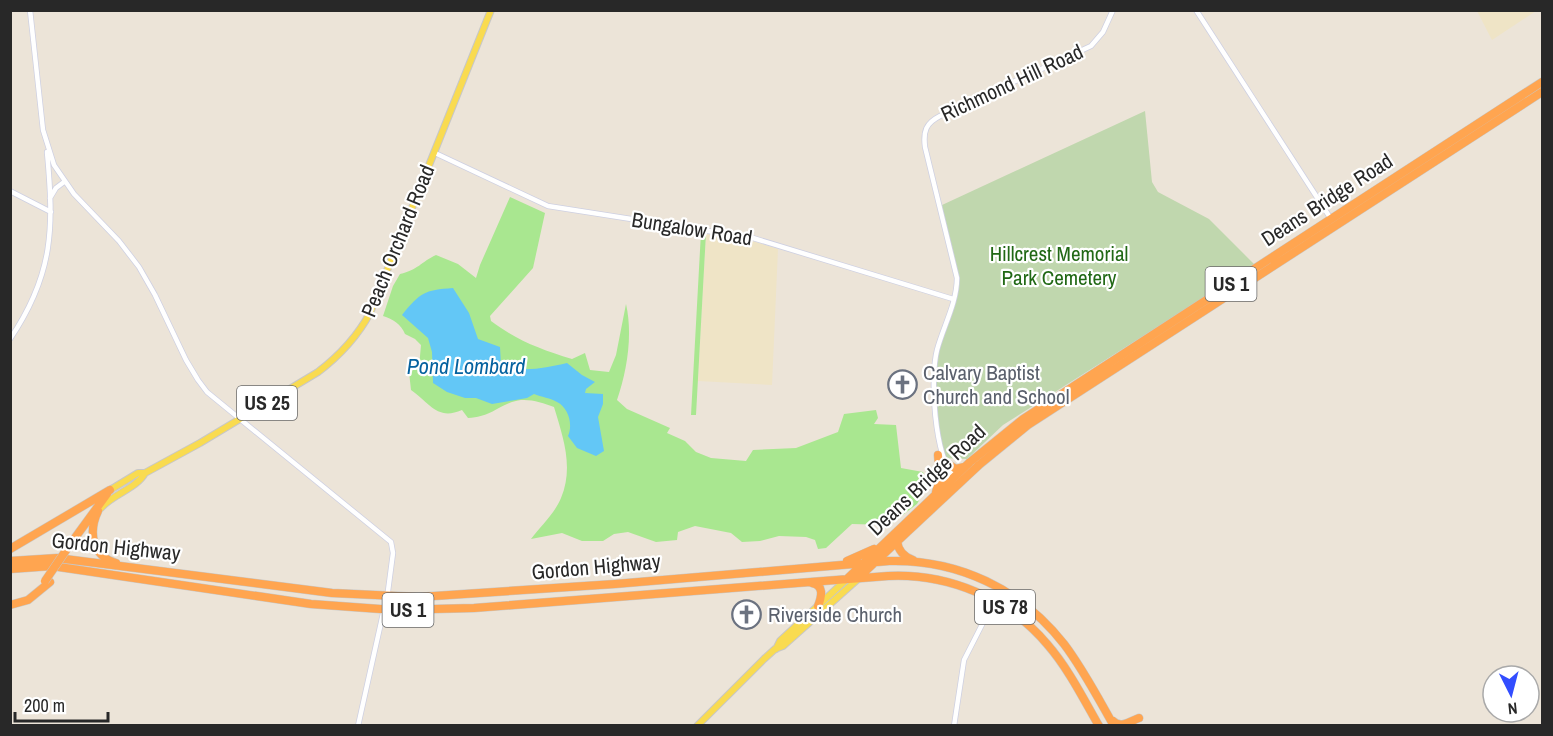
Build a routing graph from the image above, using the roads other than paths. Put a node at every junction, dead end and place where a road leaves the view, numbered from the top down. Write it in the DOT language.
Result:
graph roads {
  1 [pos="30,10"];
  2 [pos="492,10"];
  3 [pos="1113,10"];
  4 [pos="1196,10"];
  5 [pos="1542,82"];
  6 [pos="1542,92"];
  7 [pos="46,142"];
  8 [pos="435,153"];
  9 [pos="64,182"];
  10 [pos="10,191"];
  11 [pos="50,198"];
  12 [pos="51,212"];
  13 [pos="1333,223"];
  14 [pos="953,299"];
  15 [pos="10,339"];
  16 [pos="240,419"];
  17 [pos="939,439"];
  18 [pos="938,455"];
  19 [pos="945,462"];
  20 [pos="970,462"];
  21 [pos="145,472"];
  22 [pos="956,482"];
  23 [pos="110,490"];
  24 [pos="933,502"];
  25 [pos="98,511"];
  26 [pos="894,540"];
  27 [pos="72,546"];
  28 [pos="10,549"];
  29 [pos="10,561"];
  30 [pos="917,561"];
  31 [pos="875,562"];
  32 [pos="864,563"];
  33 [pos="817,566"];
  34 [pos="165,570"];
  35 [pos="10,571"];
  36 [pos="858,578"];
  37 [pos="847,579"];
  38 [pos="804,582"];
  39 [pos="960,585"];
  40 [pos="1003,589"];
  41 [pos="386,596"];
  42 [pos="995,601"];
  43 [pos="10,603"];
  44 [pos="818,606"];
  45 [pos="383,609"];
  46 [pos="989,610"];
  47 [pos="775,649"];
  48 [pos="1139,718"];
  49 [pos="1112,722"];
  50 [pos="358,726"];
  51 [pos="697,726"];
  52 [pos="954,726"];
  53 [pos="1099,726"];
  1 -- 7 [label="street"];
  2 -- 8 [label="main road, Peach Orchard Road / US 25"];
  3 -- 14 [label="street, Richmond Hill Road"];
  4 -- 13 [label="street"];
  5 -- 13 [label="highway, Deans Bridge Road / US 1"];
  6 -- 13 [label="highway, Deans Bridge Road / US 1"];
  7 -- 9 [label="street"];
  7 -- 11 [label="street"];
  8 -- 14 [label="street, Bungalow Road"];
  8 -- 16 [label="main road, Peach Orchard Road / US 25"];
  9 -- 11 [label="street"];
  9 -- 16 [label="street"];
  10 -- 12 [label="street"];
  11 -- 12 [label="street"];
  12 -- 15 [label="street"];
  13 -- 20 [label="highway, Deans Bridge Road / US 1"];
  13 -- 22 [label="highway, Deans Bridge Road / US 1"];
  14 -- 17 [label="street, Richmond Hill Road"];
  16 -- 21 [label="main road, Peach Orchard Road / US 25"];
  16 -- 41 [label="street"];
  17 -- 18 [label="street, Richmond Hill Road"];
  17 -- 19 [label="street, Richmond Hill Road"];
  18 -- 22 [label="street"];
  18 -- 24 [label="highway"];
  19 -- 20 [label="highway"];
  19 -- 22 [label="street, Richmond Hill Road"];
  20 -- 22 [label="highway, Deans Bridge Road / US 1"];
  21 -- 23 [label="main road, Peach Orchard Road / US 25"];
  21 -- 25 [label="main road, Peach Orchard Road / US 25"];
  22 -- 24 [label="highway, Deans Bridge Road / US 1"];
  23 -- 27 [label="highway"];
  23 -- 28 [label="highway, US 25"];
  24 -- 26 [label="highway, Deans Bridge Road / US 1"];
  25 -- 27 [label="highway, US 25"];
  25 -- 34 [label="highway"];
  26 -- 30 [label="highway"];
  26 -- 31 [label="highway, Deans Bridge Road / US 1"];
  26 -- 32 [label="highway, Deans Bridge Road"];
  26 -- 33 [label="highway, US 1"];
  27 -- 43 [label="highway, US 25, bridge"];
  29 -- 34 [label="highway, Gordon Highway / US 1"];
  30 -- 31 [label="highway, Gordon Highway / US 78"];
  30 -- 40 [label="highway, Gordon Highway / US 78"];
  31 -- 32 [label="highway, Gordon Highway / US 78"];
  31 -- 36 [label="highway, Deans Bridge Road / US 1"];
  32 -- 33 [label="highway, Gordon Highway / US 78"];
  32 -- 37 [label="highway, Deans Bridge Road"];
  33 -- 41 [label="highway, Gordon Highway / US 1"];
  34 -- 41 [label="highway, Gordon Highway / US 1"];
  35 -- 45 [label="highway, Gordon Highway / US 1"];
  36 -- 37 [label="highway, Gordon Highway / US 1"];
  36 -- 39 [label="highway, Gordon Highway / US 78"];
  36 -- 47 [label="main road, Deans Bridge Road"];
  37 -- 38 [label="highway, Gordon Highway / US 1"];
  37 -- 44 [label="main road, Deans Bridge Road"];
  38 -- 44 [label="highway"];
  38 -- 45 [label="highway, Gordon Highway / US 1"];
  39 -- 42 [label="highway, Gordon Highway / US 78"];
  39 -- 46 [label="highway"];
  40 -- 42 [label="street"];
  40 -- 49 [label="highway, Gordon Highway / US 78"];
  41 -- 45 [label="street"];
  42 -- 46 [label="street"];
  42 -- 53 [label="highway, Gordon Highway / US 78"];
  44 -- 47 [label="main road, Deans Bridge Road"];
  45 -- 50 [label="street"];
  46 -- 52 [label="street"];
  47 -- 51 [label="main road, Deans Bridge Road"];
  48 -- 49 [label="highway"];
}
